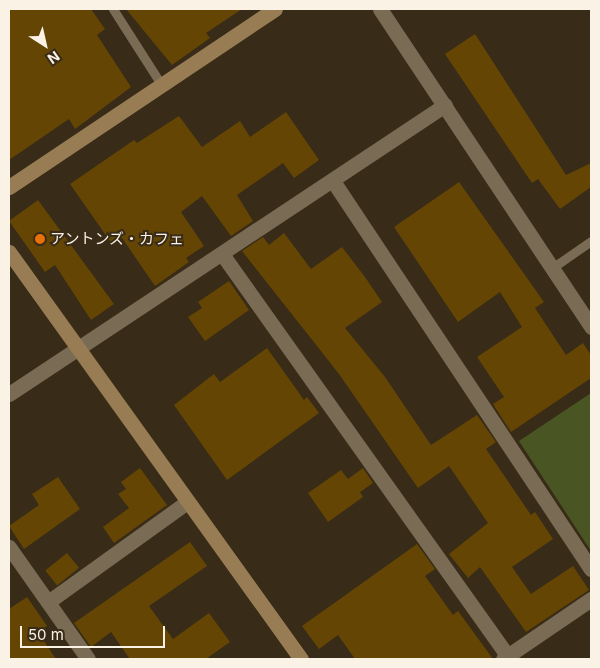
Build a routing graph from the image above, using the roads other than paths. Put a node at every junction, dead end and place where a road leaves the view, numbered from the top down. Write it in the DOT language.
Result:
graph roads {
  1 [pos="113,9"];
  2 [pos="275,9"];
  3 [pos="380,9"];
  4 [pos="161,84"];
  5 [pos="445,105"];
  6 [pos="333,181"];
  7 [pos="9,187"];
  8 [pos="591,241"];
  9 [pos="9,252"];
  10 [pos="222,254"];
  11 [pos="552,268"];
  12 [pos="591,327"];
  13 [pos="77,349"];
  14 [pos="9,394"];
  15 [pos="186,502"];
  16 [pos="9,547"];
  17 [pos="591,569"];
  18 [pos="591,599"];
  19 [pos="48,602"];
  20 [pos="505,658"];
  21 [pos="88,659"];
  22 [pos="301,659"];
  1 -- 4 [label="lane"];
  2 -- 4 [label="street"];
  3 -- 5 [label="street"];
  4 -- 7 [label="street"];
  5 -- 6 [label="street"];
  5 -- 11 [label="street"];
  6 -- 10 [label="street"];
  6 -- 17 [label="street"];
  8 -- 11 [label="lane"];
  9 -- 13 [label="street"];
  10 -- 13 [label="street"];
  10 -- 20 [label="street"];
  11 -- 12 [label="street"];
  13 -- 14 [label="street"];
  13 -- 15 [label="street"];
  15 -- 19 [label="street"];
  15 -- 22 [label="street"];
  16 -- 19 [label="street"];
  18 -- 20 [label="street"];
  19 -- 21 [label="street"];
}
